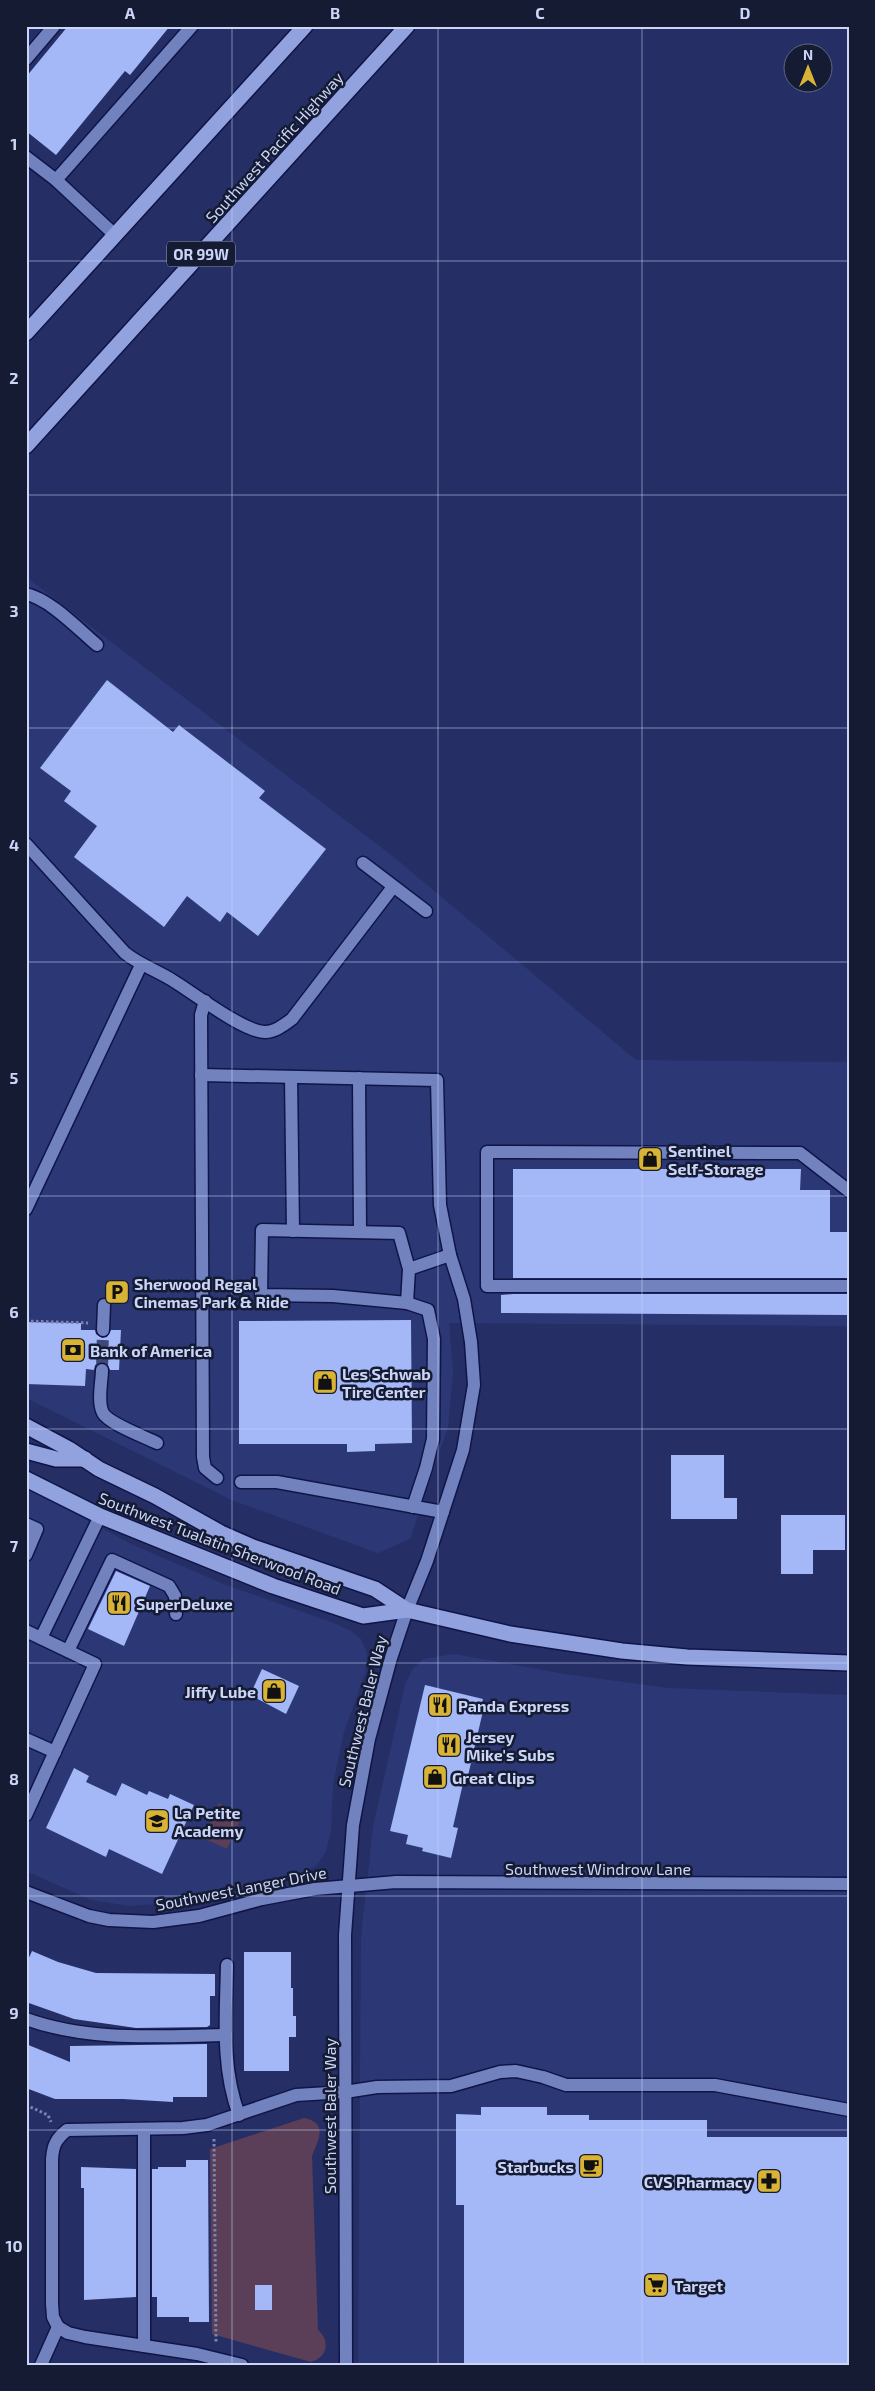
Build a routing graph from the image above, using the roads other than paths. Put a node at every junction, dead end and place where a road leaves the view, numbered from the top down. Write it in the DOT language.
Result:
graph roads {
  1 [pos="54,26"];
  2 [pos="192,26"];
  3 [pos="305,26"];
  4 [pos="407,26"];
  5 [pos="26,59"];
  6 [pos="26,157"];
  7 [pos="56,180"];
  8 [pos="116,236"];
  9 [pos="26,333"];
  10 [pos="26,446"];
  11 [pos="26,594"];
  12 [pos="97,645"];
  13 [pos="26,844"];
  14 [pos="364,863"];
  15 [pos="393,887"];
  16 [pos="426,911"];
  17 [pos="141,965"];
  18 [pos="205,1001"];
  19 [pos="200,1075"];
  20 [pos="291,1077"];
  21 [pos="359,1078"];
  22 [pos="849,1191"];
  23 [pos="26,1209"];
  24 [pos="292,1231"];
  25 [pos="360,1232"];
  26 [pos="450,1255"];
  27 [pos="409,1269"];
  28 [pos="849,1286"];
  29 [pos="407,1303"];
  30 [pos="104,1305"];
  31 [pos="103,1327"];
  32 [pos="102,1370"];
  33 [pos="26,1426"];
  34 [pos="157,1443"];
  35 [pos="26,1451"];
  36 [pos="85,1460"];
  37 [pos="217,1478"];
  38 [pos="26,1480"];
  39 [pos="241,1482"];
  40 [pos="413,1507"];
  41 [pos="442,1512"];
  42 [pos="100,1516"];
  43 [pos="26,1524"];
  44 [pos="26,1555"];
  45 [pos="407,1610"];
  46 [pos="176,1614"];
  47 [pos="26,1631"];
  48 [pos="41,1638"];
  49 [pos="68,1651"];
  50 [pos="849,1663"];
  51 [pos="26,1739"];
  52 [pos="55,1752"];
  53 [pos="26,1815"];
  54 [pos="849,1884"];
  55 [pos="348,1885"];
  56 [pos="26,1892"];
  57 [pos="227,1965"];
  58 [pos="26,2019"];
  59 [pos="226,2035"];
  60 [pos="345,2092"];
  61 [pos="849,2110"];
  62 [pos="239,2115"];
  63 [pos="144,2129"];
  64 [pos="58,2327"];
  65 [pos="144,2346"];
  66 [pos="41,2365"];
  67 [pos="242,2365"];
  68 [pos="346,2365"];
  1 -- 5 [label="street"];
  2 -- 7 [label="street"];
  3 -- 8 [label="highway"];
  4 -- 10 [label="highway, Southwest Pacific Highway / OR 99W"];
  6 -- 7 [label="street"];
  7 -- 8 [label="street"];
  8 -- 9 [label="highway"];
  11 -- 12 [label="street"];
  13 -- 17 [label="street"];
  14 -- 15 [label="street"];
  15 -- 16 [label="street"];
  15 -- 18 [label="street"];
  17 -- 18 [label="street"];
  17 -- 23 [label="street"];
  18 -- 19 [label="street"];
  19 -- 20 [label="street"];
  19 -- 37 [label="street"];
  20 -- 21 [label="street"];
  20 -- 24 [label="street"];
  21 -- 25 [label="street"];
  21 -- 26 [label="street, Southwest Baler Way"];
  22 -- 28 [label="street"];
  24 -- 25 [label="street"];
  24 -- 29 [label="street"];
  25 -- 27 [label="street"];
  26 -- 27 [label="street"];
  26 -- 41 [label="street, Southwest Baler Way"];
  27 -- 29 [label="street"];
  29 -- 40 [label="street"];
  30 -- 31 [label="street"];
  32 -- 34 [label="street"];
  33 -- 36 [label="highway, Southwest Tualatin Sherwood Road"];
  35 -- 36 [label="highway"];
  36 -- 45 [label="highway, Southwest Tualatin Sherwood Road"];
  38 -- 42 [label="highway, Southwest Tualatin Sherwood Road"];
  39 -- 40 [label="street"];
  40 -- 41 [label="street"];
  41 -- 45 [label="street, Southwest Baler Way"];
  42 -- 45 [label="highway, Southwest Tualatin Sherwood Road"];
  42 -- 48 [label="street"];
  43 -- 44 [label="street"];
  45 -- 50 [label="highway, Southwest Tualatin Sherwood Road"];
  45 -- 55 [label="street, Southwest Baler Way"];
  46 -- 49 [label="street"];
  47 -- 48 [label="street"];
  48 -- 49 [label="street"];
  49 -- 52 [label="street"];
  51 -- 52 [label="street"];
  52 -- 53 [label="street"];
  54 -- 55 [label="street, Southwest Windrow Lane"];
  55 -- 56 [label="street, Southwest Langer Drive"];
  55 -- 60 [label="street, Southwest Baler Way"];
  57 -- 59 [label="street"];
  58 -- 59 [label="street"];
  59 -- 62 [label="street"];
  60 -- 61 [label="street"];
  60 -- 62 [label="street"];
  60 -- 68 [label="street, Southwest Baler Way"];
  62 -- 63 [label="street"];
  63 -- 64 [label="street"];
  63 -- 65 [label="street"];
  64 -- 65 [label="street"];
  64 -- 66 [label="street"];
  65 -- 67 [label="street"];
}
